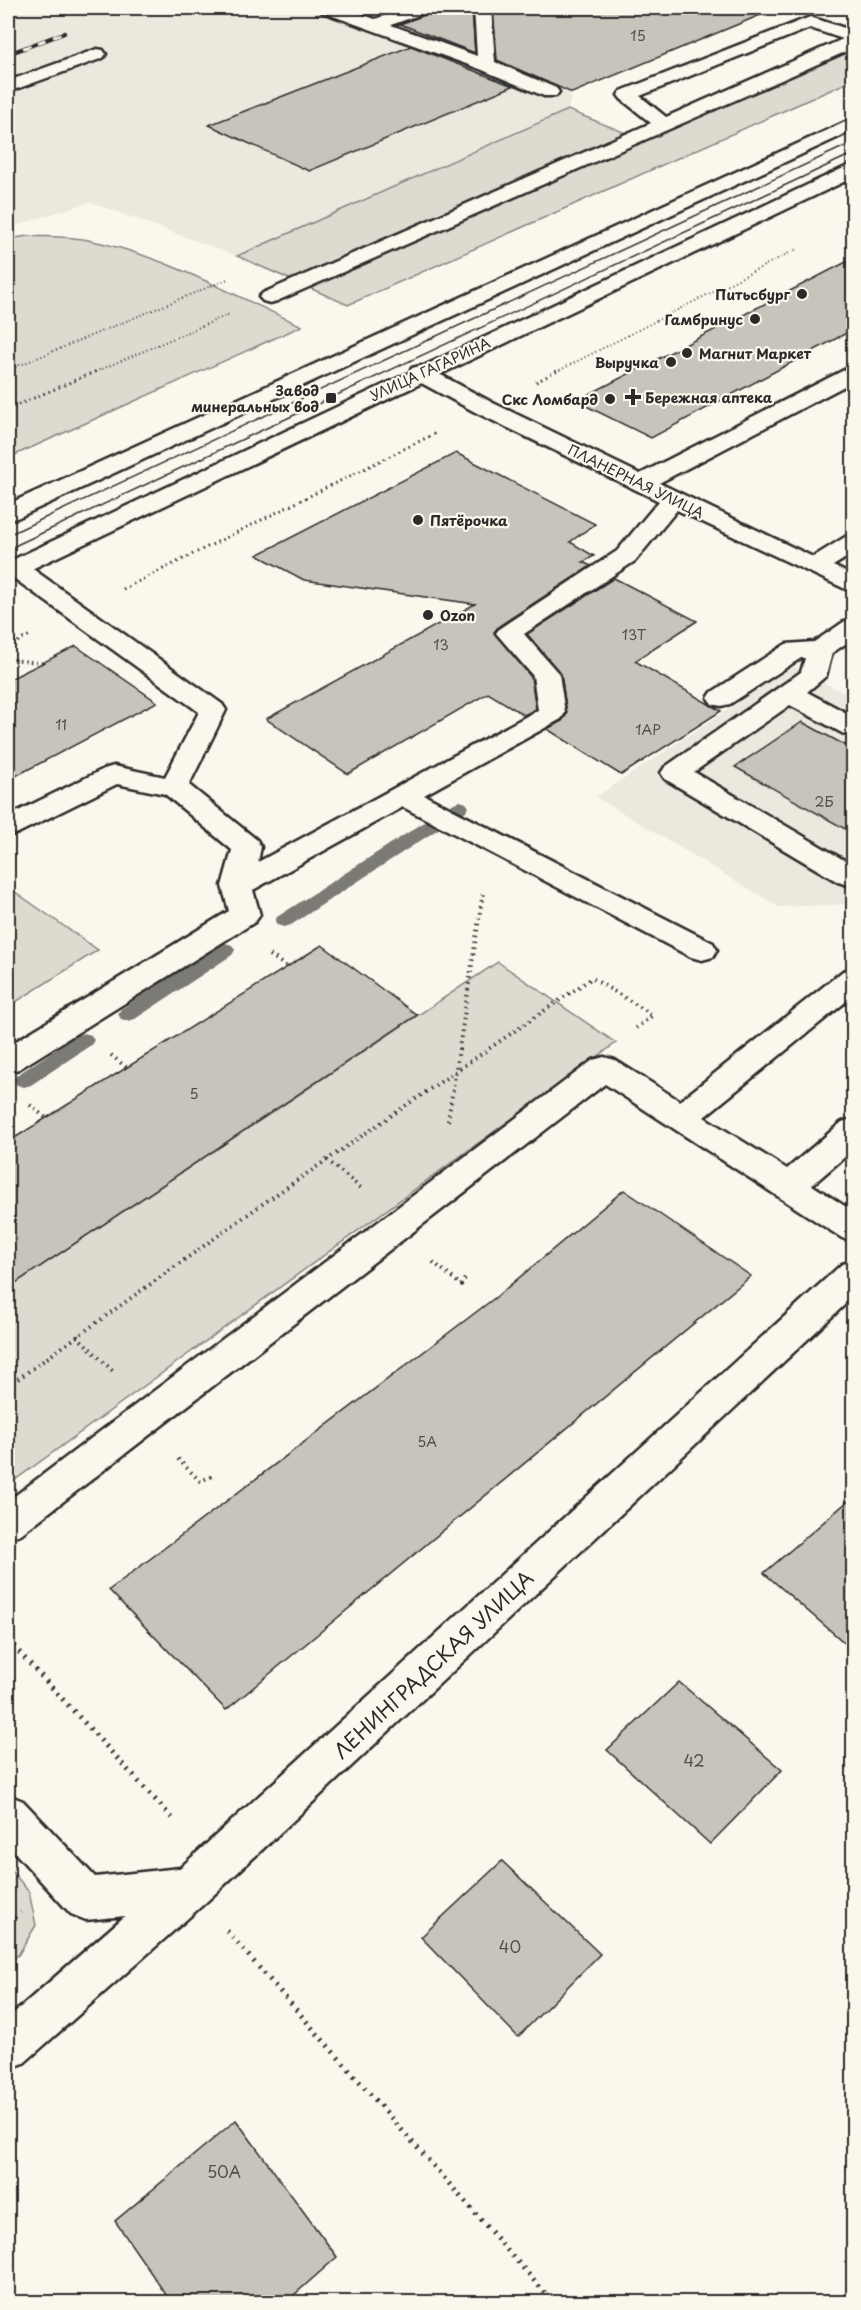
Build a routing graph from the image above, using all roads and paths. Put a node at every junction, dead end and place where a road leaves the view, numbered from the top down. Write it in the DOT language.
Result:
graph roads {
  1 [pos="328,8"];
  2 [pos="421,8"];
  3 [pos="483,8"];
  4 [pos="375,25"];
  5 [pos="854,39"];
  6 [pos="757,43"];
  7 [pos="97,54"];
  8 [pos="486,65"];
  9 [pos="795,67"];
  10 [pos="8,87"];
  11 [pos="550,92"];
  12 [pos="854,123"];
  13 [pos="664,124"];
  14 [pos="851,173"];
  15 [pos="229,279"];
  16 [pos="270,297"];
  17 [pos="369,347"];
  18 [pos="8,370"];
  19 [pos="854,372"];
  20 [pos="420,373"];
  21 [pos="8,409"];
  22 [pos="640,483"];
  23 [pos="673,499"];
  24 [pos="8,513"];
  25 [pos="854,542"];
  26 [pos="814,567"];
  27 [pos="11,569"];
  28 [pos="854,586"];
  29 [pos="854,626"];
  30 [pos="820,650"];
  31 [pos="8,659"];
  32 [pos="42,663"];
  33 [pos="788,693"];
  34 [pos="721,698"];
  35 [pos="854,728"];
  36 [pos="174,787"];
  37 [pos="402,795"];
  38 [pos="8,827"];
  39 [pos="492,841"];
  40 [pos="854,871"];
  41 [pos="237,886"];
  42 [pos="702,950"];
  43 [pos="854,978"];
  44 [pos="8,1061"];
  45 [pos="604,1068"];
  46 [pos="455,1073"];
  47 [pos="681,1118"];
  48 [pos="854,1130"];
  49 [pos="788,1187"];
  50 [pos="442,1192"];
  51 [pos="854,1229"];
  52 [pos="427,1257"];
  53 [pos="854,1274"];
  54 [pos="468,1275"];
  55 [pos="8,1386"];
  56 [pos="213,1476"];
  57 [pos="200,1481"];
  58 [pos="8,1522"];
  59 [pos="8,1640"];
  60 [pos="8,1815"];
  61 [pos="183,1828"];
  62 [pos="190,1888"];
  63 [pos="8,2047"];
  64 [pos="553,2302"];
  1 -- 4 [label="street"];
  2 -- 4 [label="street"];
  3 -- 8 [label="street"];
  4 -- 8 [label="street"];
  5 -- 6 [label="street"];
  5 -- 9 [label="street"];
  6 -- 9 [label="street"];
  6 -- 13 [label="street"];
  7 -- 10 [label="street"];
  8 -- 11 [label="street"];
  9 -- 13 [label="street"];
  12 -- 17 [label="street"];
  13 -- 16 [label="street"];
  14 -- 20 [label="street, УЛИЦА ГАГАРИНА"];
  15 -- 18 [label="path"];
  16 -- 21 [label="path"];
  17 -- 20 [label="street, ПЛАНЕРНАЯ УЛИЦА"];
  17 -- 24 [label="street"];
  19 -- 22 [label="street"];
  20 -- 22 [label="street, ПЛАНЕРНАЯ УЛИЦА"];
  20 -- 27 [label="street, УЛИЦА ГАГАРИНА"];
  22 -- 23 [label="street, ПЛАНЕРНАЯ УЛИЦА"];
  23 -- 26 [label="street, ПЛАНЕРНАЯ УЛИЦА"];
  23 -- 37 [label="street"];
  25 -- 26 [label="street"];
  26 -- 28 [label="street, ПЛАНЕРНАЯ УЛИЦА"];
  27 -- 36 [label="street"];
  29 -- 30 [label="street"];
  30 -- 33 [label="street"];
  30 -- 34 [label="street"];
  31 -- 32 [label="path"];
  33 -- 35 [label="street"];
  33 -- 40 [label="street"];
  36 -- 38 [label="street"];
  36 -- 41 [label="street"];
  37 -- 39 [label="street"];
  37 -- 41 [label="street"];
  39 -- 42 [label="street"];
  39 -- 46 [label="path"];
  41 -- 44 [label="street"];
  43 -- 47 [label="street"];
  45 -- 46 [label="path"];
  45 -- 47 [label="street"];
  45 -- 50 [label="street"];
  46 -- 50 [label="path"];
  46 -- 55 [label="path"];
  47 -- 49 [label="street"];
  48 -- 49 [label="street"];
  49 -- 51 [label="street"];
  50 -- 58 [label="street"];
  52 -- 54 [label="path"];
  53 -- 62 [label="street, ЛЕНИНГРАДСКАЯ УЛИЦА"];
  56 -- 57 [label="path"];
  59 -- 61 [label="path"];
  60 -- 62 [label="street"];
  62 -- 63 [label="street, ЛЕНИНГРАДСКАЯ УЛИЦА"];
  62 -- 64 [label="path"];
}
